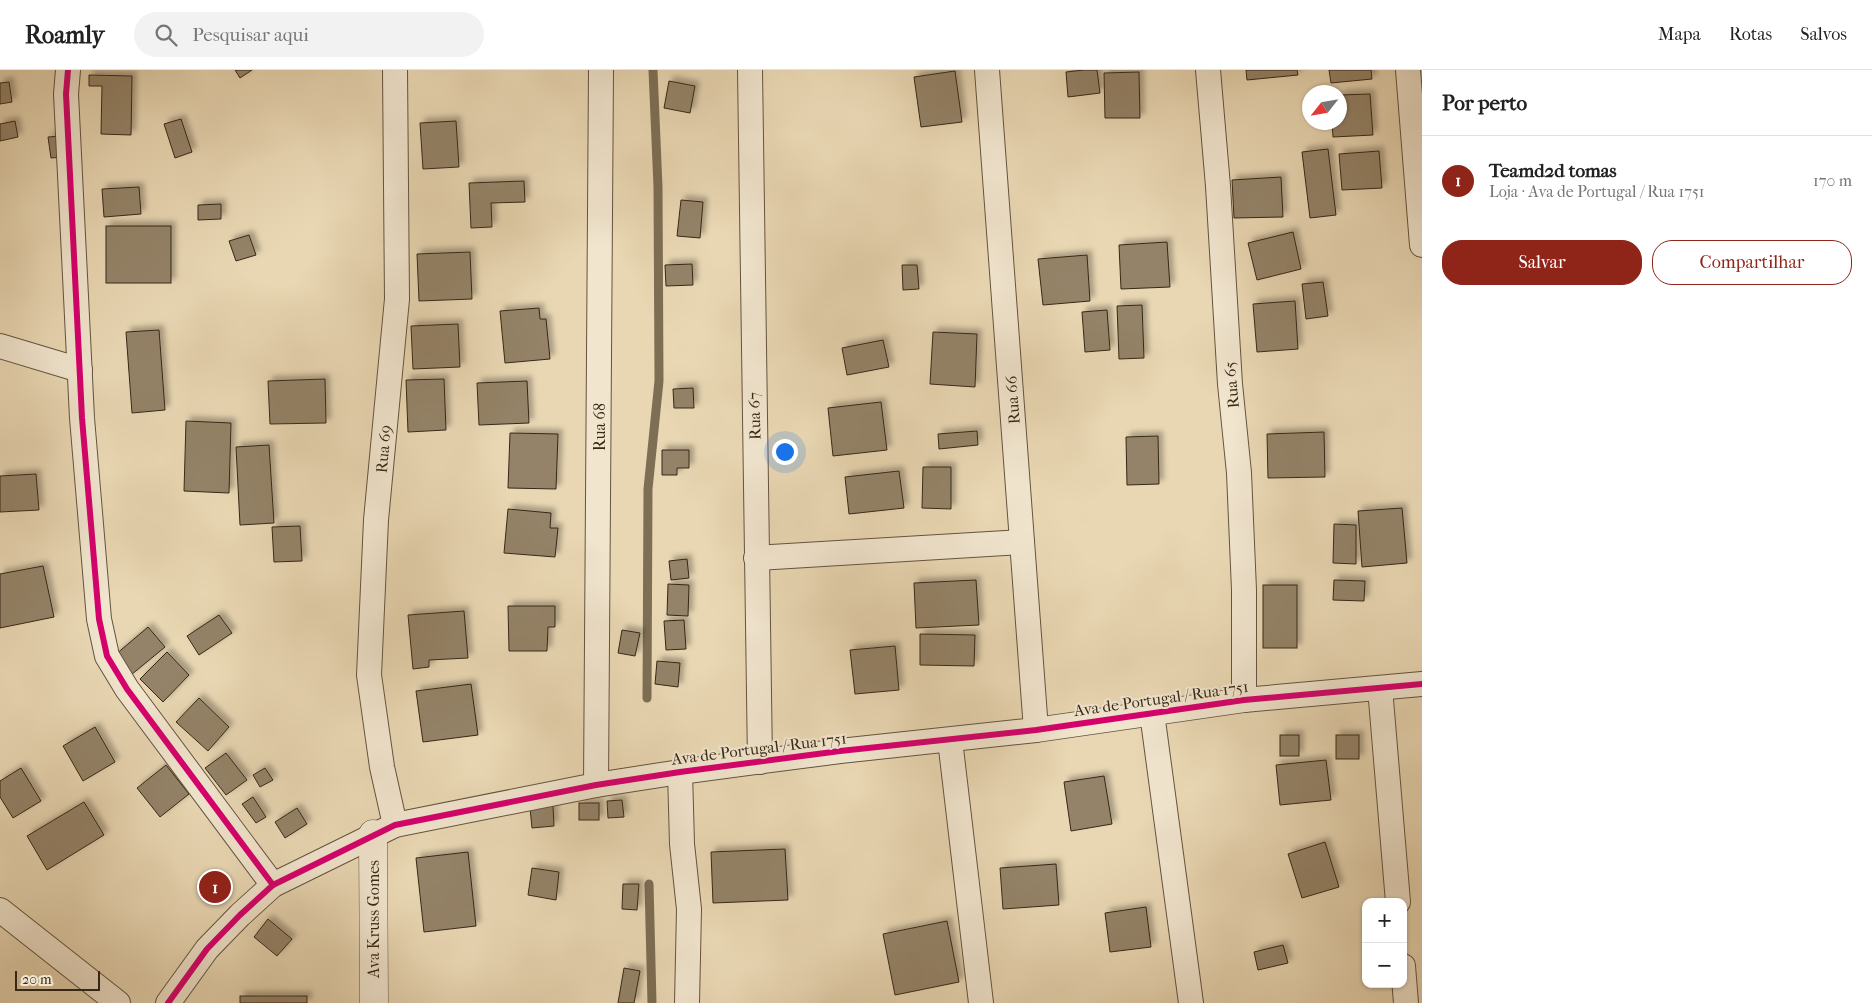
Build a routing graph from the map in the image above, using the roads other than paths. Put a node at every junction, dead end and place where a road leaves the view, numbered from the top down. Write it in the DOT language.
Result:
graph roads {
  1 [pos="68,70"];
  2 [pos="395,70"];
  3 [pos="602,70"];
  4 [pos="750,70"];
  5 [pos="987,70"];
  6 [pos="1208,70"];
  7 [pos="1408,70"];
  8 [pos="1422,244"];
  9 [pos="0,346"];
  10 [pos="80,370"];
  11 [pos="1022,542"];
  12 [pos="756,558"];
  13 [pos="1422,684"];
  14 [pos="1380,688"];
  15 [pos="1244,700"];
  16 [pos="1152,713"];
  17 [pos="1036,730"];
  18 [pos="950,740"];
  19 [pos="760,762"];
  20 [pos="680,772"];
  21 [pos="596,785"];
  22 [pos="384,830"];
  23 [pos="273,885"];
  24 [pos="1398,898"];
  25 [pos="0,910"];
  26 [pos="1405,988"];
  27 [pos="118,1003"];
  28 [pos="168,1003"];
  29 [pos="374,1003"];
  30 [pos="687,1003"];
  31 [pos="981,1003"];
  32 [pos="1191,1003"];
  33 [pos="1406,1003"];
  1 -- 10 [label="street"];
  2 -- 22 [label="street, Rua 69"];
  3 -- 21 [label="street, Rua 68"];
  4 -- 12 [label="street, Rua 67"];
  5 -- 11 [label="street, Rua 66"];
  6 -- 15 [label="street, Rua 65"];
  7 -- 8 [label="street"];
  9 -- 10 [label="street"];
  10 -- 23 [label="street"];
  11 -- 12 [label="street"];
  11 -- 17 [label="street, Rua 66"];
  12 -- 19 [label="street, Rua 67"];
  13 -- 14 [label="street, Ava de Portugal / Rua 1751"];
  14 -- 15 [label="street, Ava de Portugal / Rua 1751"];
  14 -- 24 [label="street"];
  15 -- 16 [label="street, Ava de Portugal / Rua 1751"];
  16 -- 17 [label="street, Ava de Portugal / Rua 1751"];
  16 -- 32 [label="street"];
  17 -- 18 [label="street, Ava de Portugal / Rua 1751"];
  18 -- 19 [label="street, Ava de Portugal / Rua 1751"];
  18 -- 31 [label="street"];
  19 -- 20 [label="street, Ava de Portugal / Rua 1751"];
  20 -- 21 [label="street, Ava de Portugal / Rua 1751"];
  20 -- 30 [label="street"];
  21 -- 22 [label="street, Ava de Portugal / Rua 1751"];
  22 -- 23 [label="street, Ava de Portugal / Rua 1751"];
  22 -- 29 [label="street, Ava Kruss Gomes"];
  23 -- 28 [label="street, Ava de Portugal / Rua 1751"];
  25 -- 27 [label="street"];
  26 -- 33 [label="street"];
}
